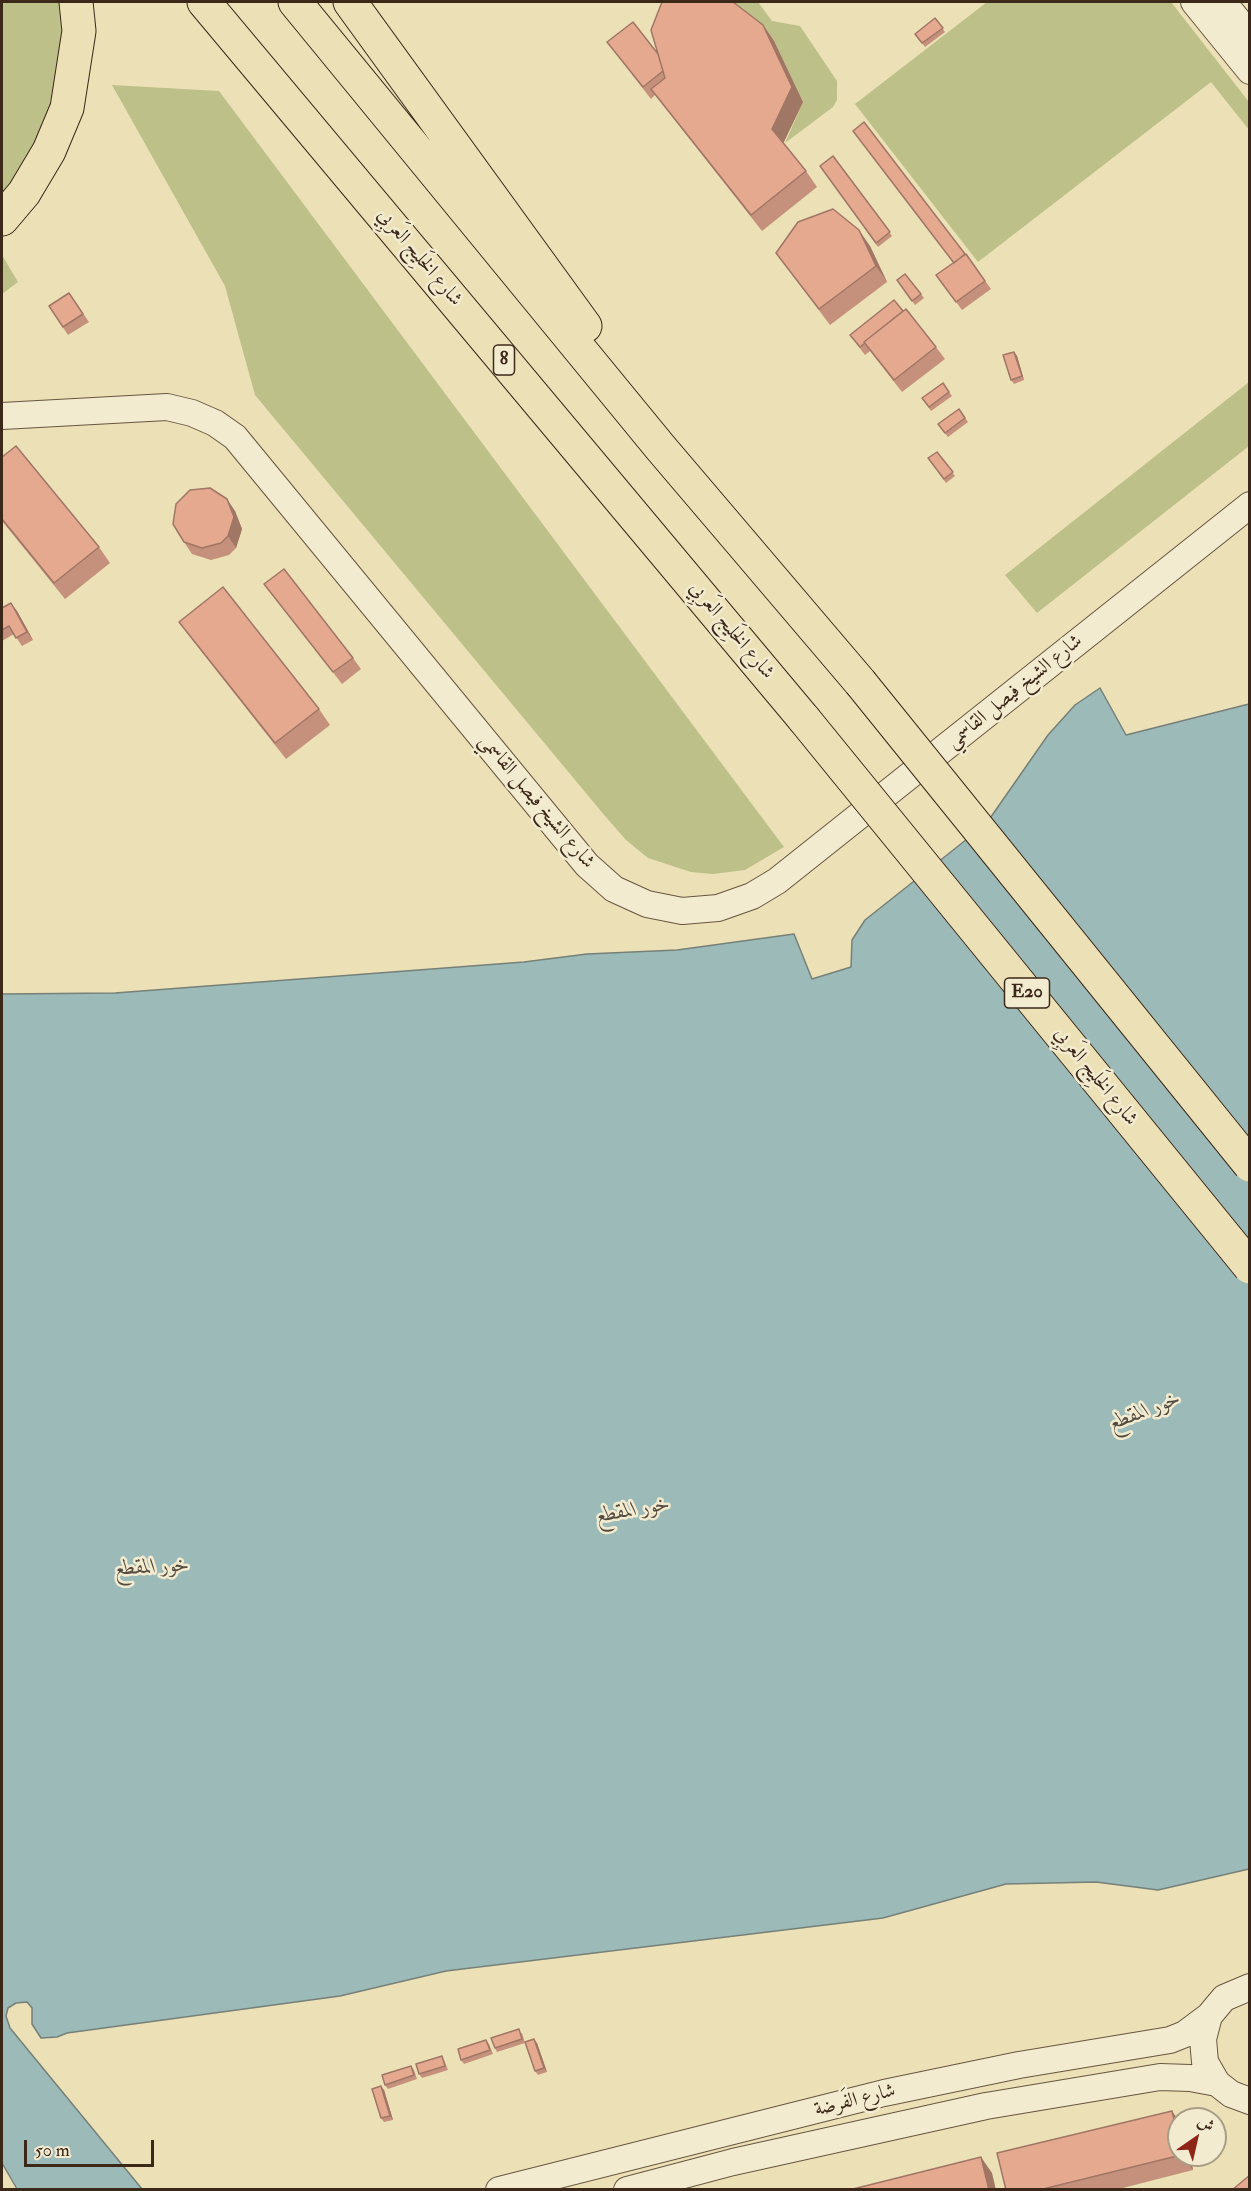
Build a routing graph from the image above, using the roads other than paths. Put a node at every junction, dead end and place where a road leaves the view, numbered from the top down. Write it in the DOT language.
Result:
graph roads {
  1 [pos="76,2"];
  2 [pos="204,2"];
  3 [pos="295,2"];
  4 [pos="350,2"];
  5 [pos="1194,2"];
  6 [pos="1223,2"];
  7 [pos="1250,35"];
  8 [pos="1250,71"];
  9 [pos="2,219"];
  10 [pos="2,416"];
  11 [pos="660,447"];
  12 [pos="1250,505"];
  13 [pos="804,718"];
  14 [pos="1250,1165"];
  15 [pos="1250,1267"];
  16 [pos="1250,1986"];
  17 [pos="1209,2016"];
  18 [pos="1217,2083"];
  19 [pos="1250,2101"];
  20 [pos="499,2190"];
  21 [pos="627,2190"];
  1 -- 9 [label="highway"];
  2 -- 13 [label="highway, شارع الخَلِيج العَربِي / 8"];
  3 -- 11 [label="highway"];
  4 -- 11 [label="highway"];
  5 -- 8 [label="street"];
  6 -- 7 [label="street"];
  10 -- 12 [label="street, شارع الشيخ فيصل القاسمي"];
  11 -- 14 [label="highway, bridge"];
  13 -- 15 [label="highway, شارع الخَلِيج العَربِي / E20, bridge"];
  16 -- 17 [label="street, شارع الفَرضة"];
  17 -- 18 [label="street"];
  17 -- 20 [label="street, شارع الفَرضة"];
  18 -- 19 [label="street"];
  18 -- 21 [label="street, شارع الفَرضة"];
}
